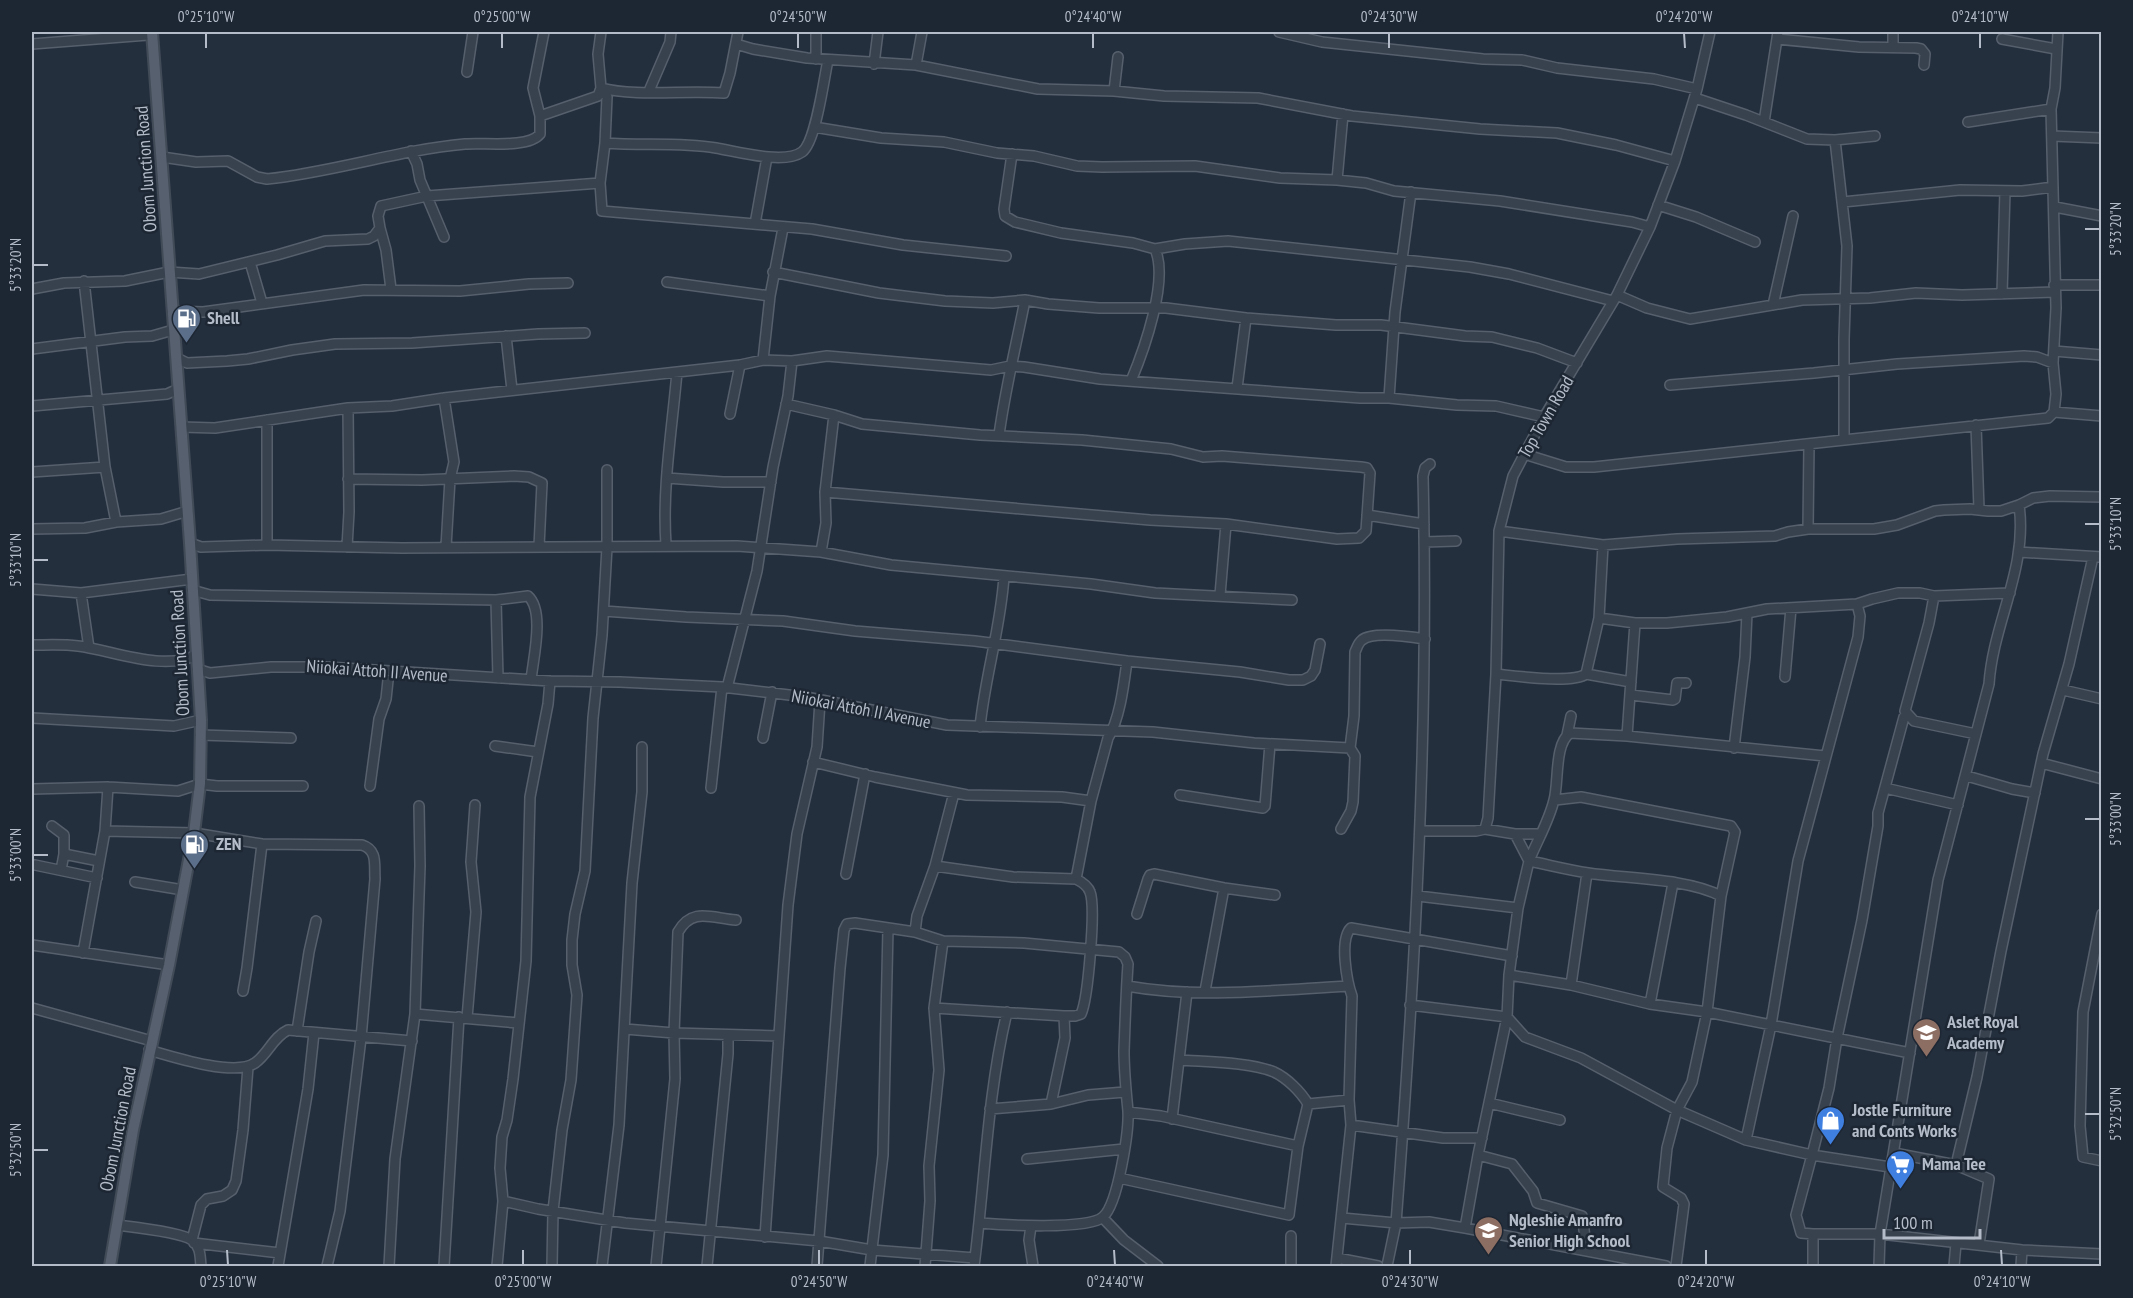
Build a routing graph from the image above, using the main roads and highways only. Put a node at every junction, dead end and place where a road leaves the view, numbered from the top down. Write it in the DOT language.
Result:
graph roads {
  1 [pos="152,32"];
  2 [pos="110,1266"];
  1 -- 2 [label="main road, Obom Junction Road"];
}
